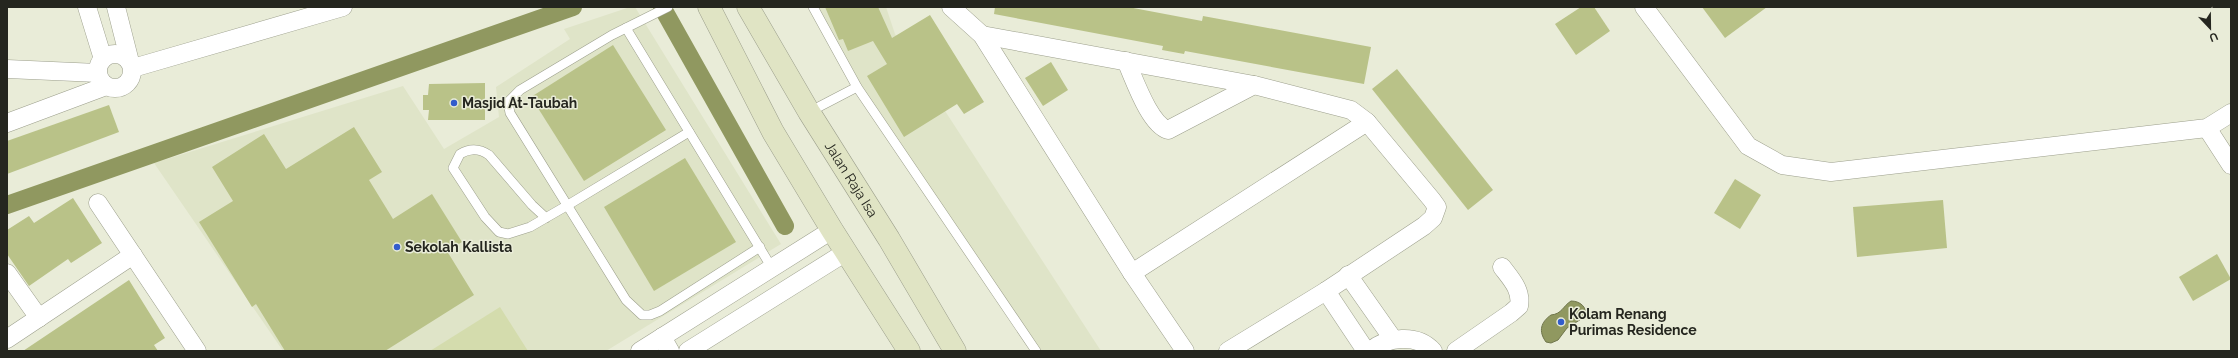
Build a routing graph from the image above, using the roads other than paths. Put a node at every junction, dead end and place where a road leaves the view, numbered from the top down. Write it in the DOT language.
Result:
graph roads {
  1 [pos="87,7"];
  2 [pos="116,7"];
  3 [pos="342,7"];
  4 [pos="668,7"];
  5 [pos="709,7"];
  6 [pos="748,7"];
  7 [pos="813,7"];
  8 [pos="951,7"];
  9 [pos="1644,7"];
  10 [pos="626,28"];
  11 [pos="982,35"];
  12 [pos="1126,61"];
  13 [pos="132,65"];
  14 [pos="7,69"];
  15 [pos="102,72"];
  16 [pos="1254,85"];
  17 [pos="857,86"];
  18 [pos="809,112"];
  19 [pos="2231,113"];
  20 [pos="1366,122"];
  21 [pos="7,123"];
  22 [pos="2207,128"];
  23 [pos="689,132"];
  24 [pos="2231,165"];
  25 [pos="98,203"];
  26 [pos="568,205"];
  27 [pos="546,218"];
  28 [pos="832,230"];
  29 [pos="760,247"];
  30 [pos="846,252"];
  31 [pos="133,255"];
  32 [pos="1502,267"];
  33 [pos="772,268"];
  34 [pos="7,273"];
  35 [pos="1132,273"];
  36 [pos="1348,275"];
  37 [pos="1326,291"];
  38 [pos="39,318"];
  39 [pos="7,339"];
  40 [pos="1393,339"];
  41 [pos="666,344"];
  42 [pos="197,351"];
  43 [pos="640,351"];
  44 [pos="688,351"];
  45 [pos="909,351"];
  46 [pos="955,351"];
  47 [pos="1036,351"];
  48 [pos="1185,351"];
  49 [pos="1228,351"];
  50 [pos="1366,351"];
  51 [pos="1370,351"];
  52 [pos="1433,351"];
  53 [pos="1456,351"];
  1 -- 15 [label="street"];
  2 -- 13 [label="street"];
  3 -- 13 [label="street"];
  4 -- 10 [label="lane"];
  5 -- 28 [label="main road"];
  6 -- 18 [label="main road, Jalan Raja Isa"];
  7 -- 17 [label="lane"];
  8 -- 11 [label="street"];
  9 -- 22 [label="street"];
  10 -- 23 [label="lane"];
  10 -- 26 [label="lane"];
  11 -- 12 [label="street"];
  11 -- 35 [label="street"];
  12 -- 16 [label="street"];
  12 -- 16 [label="street"];
  13 -- 15 [label="street"];
  13 -- 15 [label="street"];
  14 -- 15 [label="street"];
  15 -- 21 [label="street"];
  16 -- 20 [label="street"];
  17 -- 18 [label="lane"];
  17 -- 47 [label="lane"];
  18 -- 46 [label="main road, Jalan Raja Isa"];
  19 -- 22 [label="street"];
  20 -- 35 [label="street"];
  20 -- 36 [label="street"];
  22 -- 24 [label="street"];
  23 -- 26 [label="lane"];
  23 -- 29 [label="lane"];
  25 -- 31 [label="street"];
  26 -- 27 [label="lane"];
  26 -- 29 [label="lane"];
  27 -- 27 [label="lane"];
  28 -- 30 [label="main road"];
  28 -- 33 [label="street"];
  29 -- 33 [label="lane"];
  30 -- 44 [label="street"];
  30 -- 45 [label="main road"];
  31 -- 38 [label="street"];
  31 -- 42 [label="street"];
  32 -- 53 [label="street"];
  33 -- 41 [label="street"];
  34 -- 38 [label="street"];
  35 -- 48 [label="street"];
  36 -- 37 [label="street"];
  36 -- 40 [label="street"];
  37 -- 49 [label="street"];
  37 -- 50 [label="street"];
  38 -- 39 [label="street"];
  40 -- 51 [label="street"];
  40 -- 52 [label="street"];
  41 -- 43 [label="street"];
}
